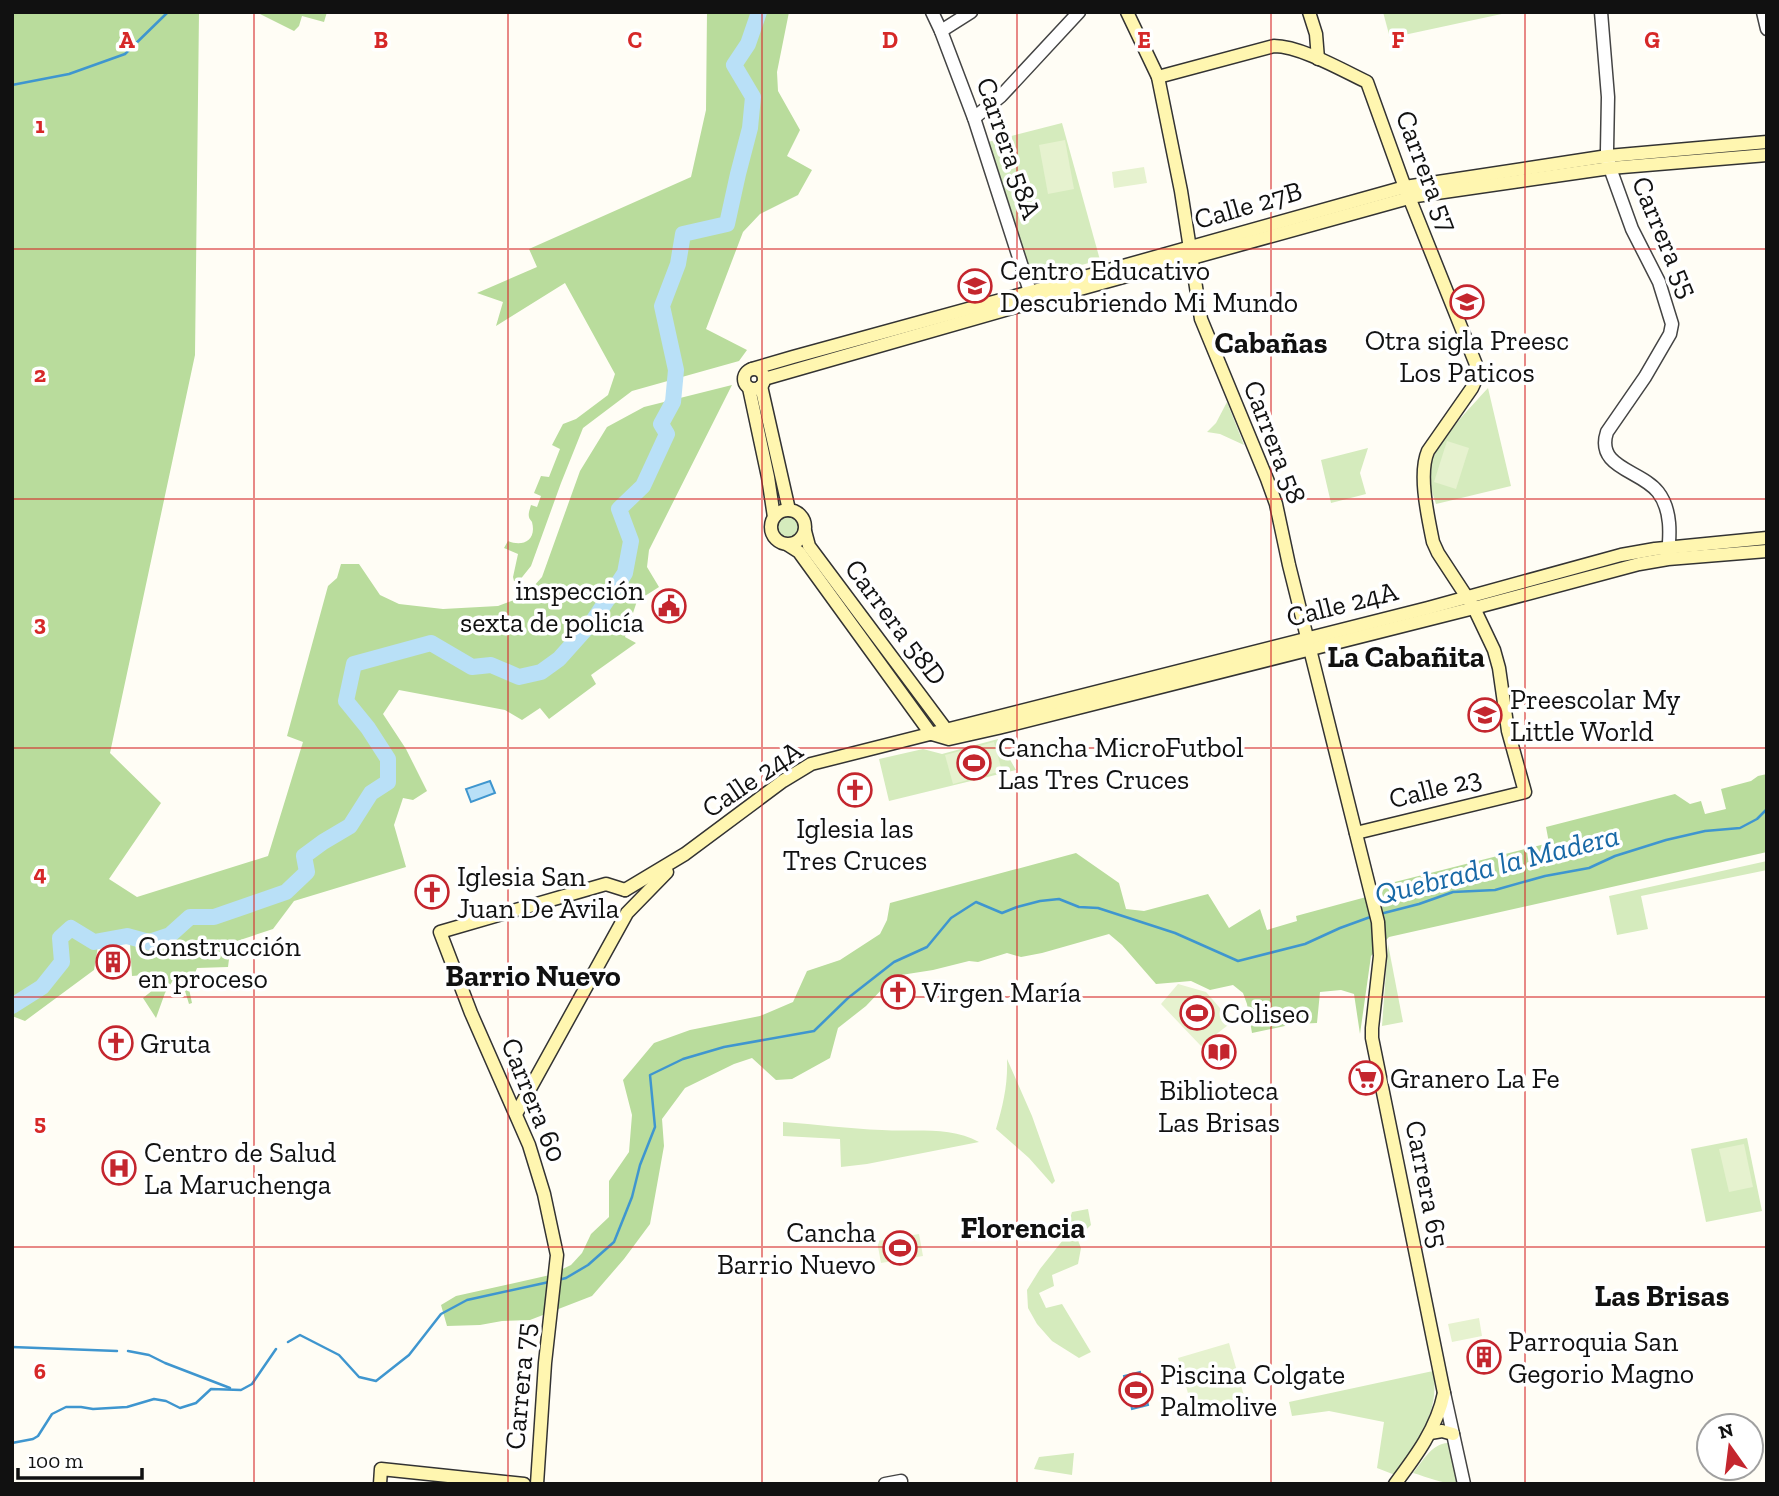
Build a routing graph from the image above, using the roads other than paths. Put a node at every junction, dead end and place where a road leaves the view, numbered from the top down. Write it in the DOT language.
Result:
graph roads {
  1 [pos="932,12"];
  2 [pos="971,12"];
  3 [pos="1079,12"];
  4 [pos="1127,12"];
  5 [pos="1309,12"];
  6 [pos="1601,12"];
  7 [pos="1763,12"];
  8 [pos="1767,29"];
  9 [pos="941,31"];
  10 [pos="1318,59"];
  11 [pos="1158,77"];
  12 [pos="974,118"];
  13 [pos="1767,142"];
  14 [pos="1767,155"];
  15 [pos="1609,162"];
  16 [pos="1407,192"];
  17 [pos="1190,252"];
  18 [pos="1032,297"];
  19 [pos="758,384"];
  20 [pos="789,510"];
  21 [pos="774,517"];
  22 [pos="805,531"];
  23 [pos="1767,538"];
  24 [pos="788,545"];
  25 [pos="1767,551"];
  26 [pos="1669,553"];
  27 [pos="1471,603"];
  28 [pos="1309,644"];
  29 [pos="931,734"];
  30 [pos="950,734"];
  31 [pos="1356,833"];
  32 [pos="685,854"];
  33 [pos="625,890"];
  34 [pos="1371,893"];
  35 [pos="627,913"];
  36 [pos="516,1114"];
  37 [pos="553,1292"];
  38 [pos="1444,1393"];
  39 [pos="1430,1433"];
  40 [pos="1453,1434"];
  41 [pos="901,1482"];
  42 [pos="380,1484"];
  43 [pos="524,1484"];
  44 [pos="537,1484"];
  45 [pos="885,1484"];
  46 [pos="1395,1484"];
  47 [pos="1464,1484"];
  1 -- 9 [label="street, Carrera 58A"];
  2 -- 9 [label="street"];
  3 -- 12 [label="street"];
  4 -- 11 [label="main road, Carrera 58"];
  5 -- 10 [label="main road"];
  6 -- 15 [label="street, Carrera 55"];
  7 -- 8 [label="street"];
  9 -- 12 [label="street, Carrera 58A"];
  10 -- 11 [label="main road, Carrera 57"];
  10 -- 16 [label="main road, Carrera 57"];
  11 -- 17 [label="main road, Carrera 58"];
  12 -- 18 [label="street, Carrera 58A"];
  13 -- 15 [label="main road, Calle 27B"];
  14 -- 15 [label="main road, Calle 27B"];
  15 -- 16 [label="main road, Calle 27B"];
  15 -- 26 [label="street, Carrera 55"];
  16 -- 17 [label="main road, Calle 27B"];
  16 -- 27 [label="main road, Carrera 57"];
  17 -- 18 [label="main road, Calle 27B"];
  17 -- 28 [label="main road, Carrera 58"];
  18 -- 19 [label="main road, Calle 27B"];
  18 -- 19 [label="main road, Calle 27B"];
  19 -- 20 [label="main road"];
  19 -- 21 [label="main road"];
  20 -- 21 [label="main road"];
  20 -- 22 [label="main road"];
  21 -- 24 [label="main road"];
  22 -- 24 [label="main road"];
  22 -- 30 [label="main road, Carrera 58D"];
  23 -- 26 [label="main road, Calle 24A"];
  24 -- 29 [label="main road, Carrera 58D"];
  25 -- 26 [label="main road, Calle 24A"];
  26 -- 27 [label="main road, Calle 24A"];
  27 -- 28 [label="main road, Calle 24A"];
  27 -- 31 [label="main road, Calle 23"];
  28 -- 30 [label="main road, Calle 24A"];
  28 -- 31 [label="main road, Carrera 58"];
  29 -- 30 [label="main road, Calle 24A"];
  29 -- 32 [label="main road, Calle 24A"];
  31 -- 34 [label="main road, Carrera 58"];
  32 -- 33 [label="main road, Calle 24A"];
  32 -- 35 [label="main road, Calle 24A"];
  33 -- 35 [label="main road"];
  33 -- 36 [label="main road, Carrera 60"];
  34 -- 38 [label="main road, Carrera 65"];
  35 -- 36 [label="main road, Calle 24A"];
  36 -- 37 [label="main road, Carrera 60"];
  37 -- 44 [label="main road, Carrera 75"];
  38 -- 39 [label="main road"];
  38 -- 40 [label="street, Carrera 65"];
  39 -- 40 [label="main road"];
  39 -- 46 [label="main road"];
  40 -- 47 [label="street, Carrera 65"];
  41 -- 45 [label="street"];
  42 -- 43 [label="main road"];
}
